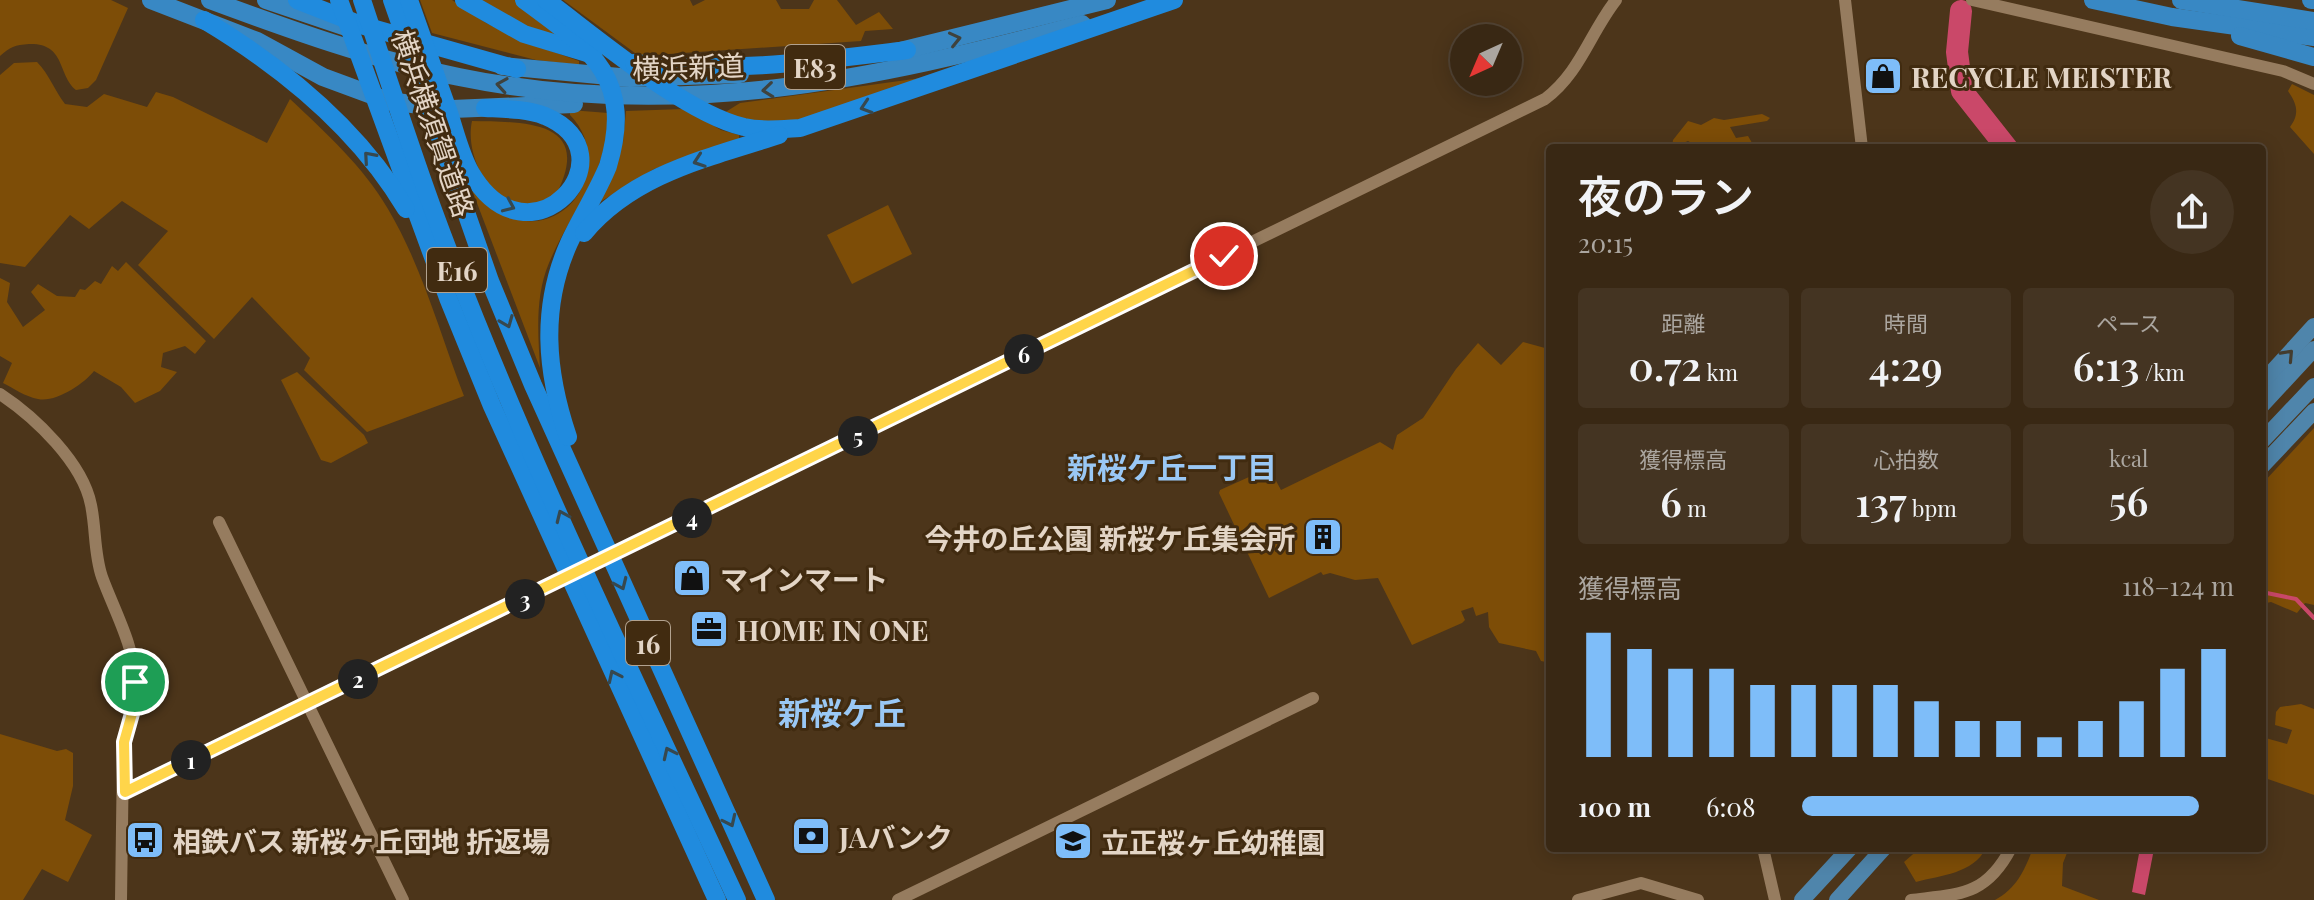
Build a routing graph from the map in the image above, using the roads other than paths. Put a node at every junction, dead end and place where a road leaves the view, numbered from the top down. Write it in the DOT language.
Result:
graph roads {
  1 [pos="151,0"];
  2 [pos="210,0"];
  3 [pos="266,0"];
  4 [pos="297,0"];
  5 [pos="339,0"];
  6 [pos="362,0"];
  7 [pos="392,0"];
  8 [pos="409,0"];
  9 [pos="464,0"];
  10 [pos="524,0"];
  11 [pos="546,0"];
  12 [pos="1107,0"];
  13 [pos="1173,0"];
  14 [pos="1616,0"];
  15 [pos="1845,0"];
  16 [pos="2093,0"];
  17 [pos="1975,1"];
  18 [pos="2176,8"];
  19 [pos="204,20"];
  20 [pos="2314,21"];
  21 [pos="2314,37"];
  22 [pos="907,50"];
  23 [pos="2314,57"];
  24 [pos="517,69"];
  25 [pos="2314,84"];
  26 [pos="692,96"];
  27 [pos="485,108"];
  28 [pos="800,128"];
  29 [pos="1862,144"];
  30 [pos="433,208"];
  31 [pos="558,269"];
  32 [pos="448,298"];
  33 [pos="2314,326"];
  34 [pos="2314,349"];
  35 [pos="2266,379"];
  36 [pos="533,385"];
  37 [pos="2314,386"];
  38 [pos="0,394"];
  39 [pos="510,397"];
  40 [pos="2266,401"];
  41 [pos="2314,411"];
  42 [pos="2266,437"];
  43 [pos="2266,462"];
  44 [pos="535,500"];
  45 [pos="589,512"];
  46 [pos="219,522"];
  47 [pos="1313,698"];
  48 [pos="308,704"];
  49 [pos="125,792"];
  50 [pos="1764,852"];
  51 [pos="1846,852"];
  52 [pos="1881,852"];
  53 [pos="2009,852"];
  54 [pos="121,900"];
  55 [pos="403,900"];
  56 [pos="717,900"];
  57 [pos="737,900"];
  58 [pos="766,900"];
  59 [pos="898,900"];
  60 [pos="1578,900"];
  61 [pos="1698,900"];
  62 [pos="1775,900"];
  63 [pos="1802,900"];
  64 [pos="1837,900"];
  65 [pos="1911,900"];
  1 -- 19 [label="highway"];
  26 -- 2 [label="highway, 横浜新道 / E83, one-way"];
  3 -- 24 [label="highway, 横浜新道 / E83"];
  4 -- 24 [label="highway"];
  5 -- 32 [label="highway"];
  6 -- 30 [label="highway, 横浜横須賀道路 / E16"];
  7 -- 36 [label="highway, 横浜横須賀道路 / E16, one-way"];
  8 -- 27 [label="highway, one-way"];
  9 -- 22 [label="highway"];
  10 -- 31 [label="highway"];
  11 -- 28 [label="highway"];
  22 -- 12 [label="highway, 横浜新道 / E83, one-way"];
  13 -- 26 [label="highway, 横浜新道 / E83, one-way"];
  13 -- 28 [label="highway, one-way"];
  14 -- 48 [label="street"];
  15 -- 29 [label="street"];
  16 -- 18 [label="highway"];
  17 -- 25 [label="street"];
  18 -- 20 [label="highway"];
  18 -- 21 [label="highway"];
  18 -- 23 [label="highway"];
  19 -- 27 [label="highway"];
  32 -- 19 [label="highway, one-way"];
  22 -- 24 [label="highway, 横浜新道 / E83"];
  26 -- 27 [label="highway"];
  28 -- 31 [label="highway, one-way"];
  30 -- 39 [label="highway, 横浜横須賀道路 / E16"];
  30 -- 44 [label="highway"];
  31 -- 45 [label="highway"];
  32 -- 44 [label="highway"];
  35 -- 33 [label="main road, one-way"];
  34 -- 40 [label="main road"];
  36 -- 45 [label="highway, 16"];
  37 -- 42 [label="main road"];
  38 -- 49 [label="street"];
  57 -- 39 [label="highway, 16, one-way"];
  41 -- 43 [label="main road"];
  56 -- 44 [label="highway, one-way"];
  45 -- 58 [label="highway, 16, one-way"];
  46 -- 48 [label="street"];
  47 -- 59 [label="street"];
  48 -- 49 [label="street"];
  48 -- 55 [label="street"];
  49 -- 54 [label="street"];
  50 -- 62 [label="street"];
  51 -- 63 [label="main road"];
  52 -- 64 [label="main road"];
  53 -- 65 [label="street"];
  60 -- 61 [label="street"];
}
